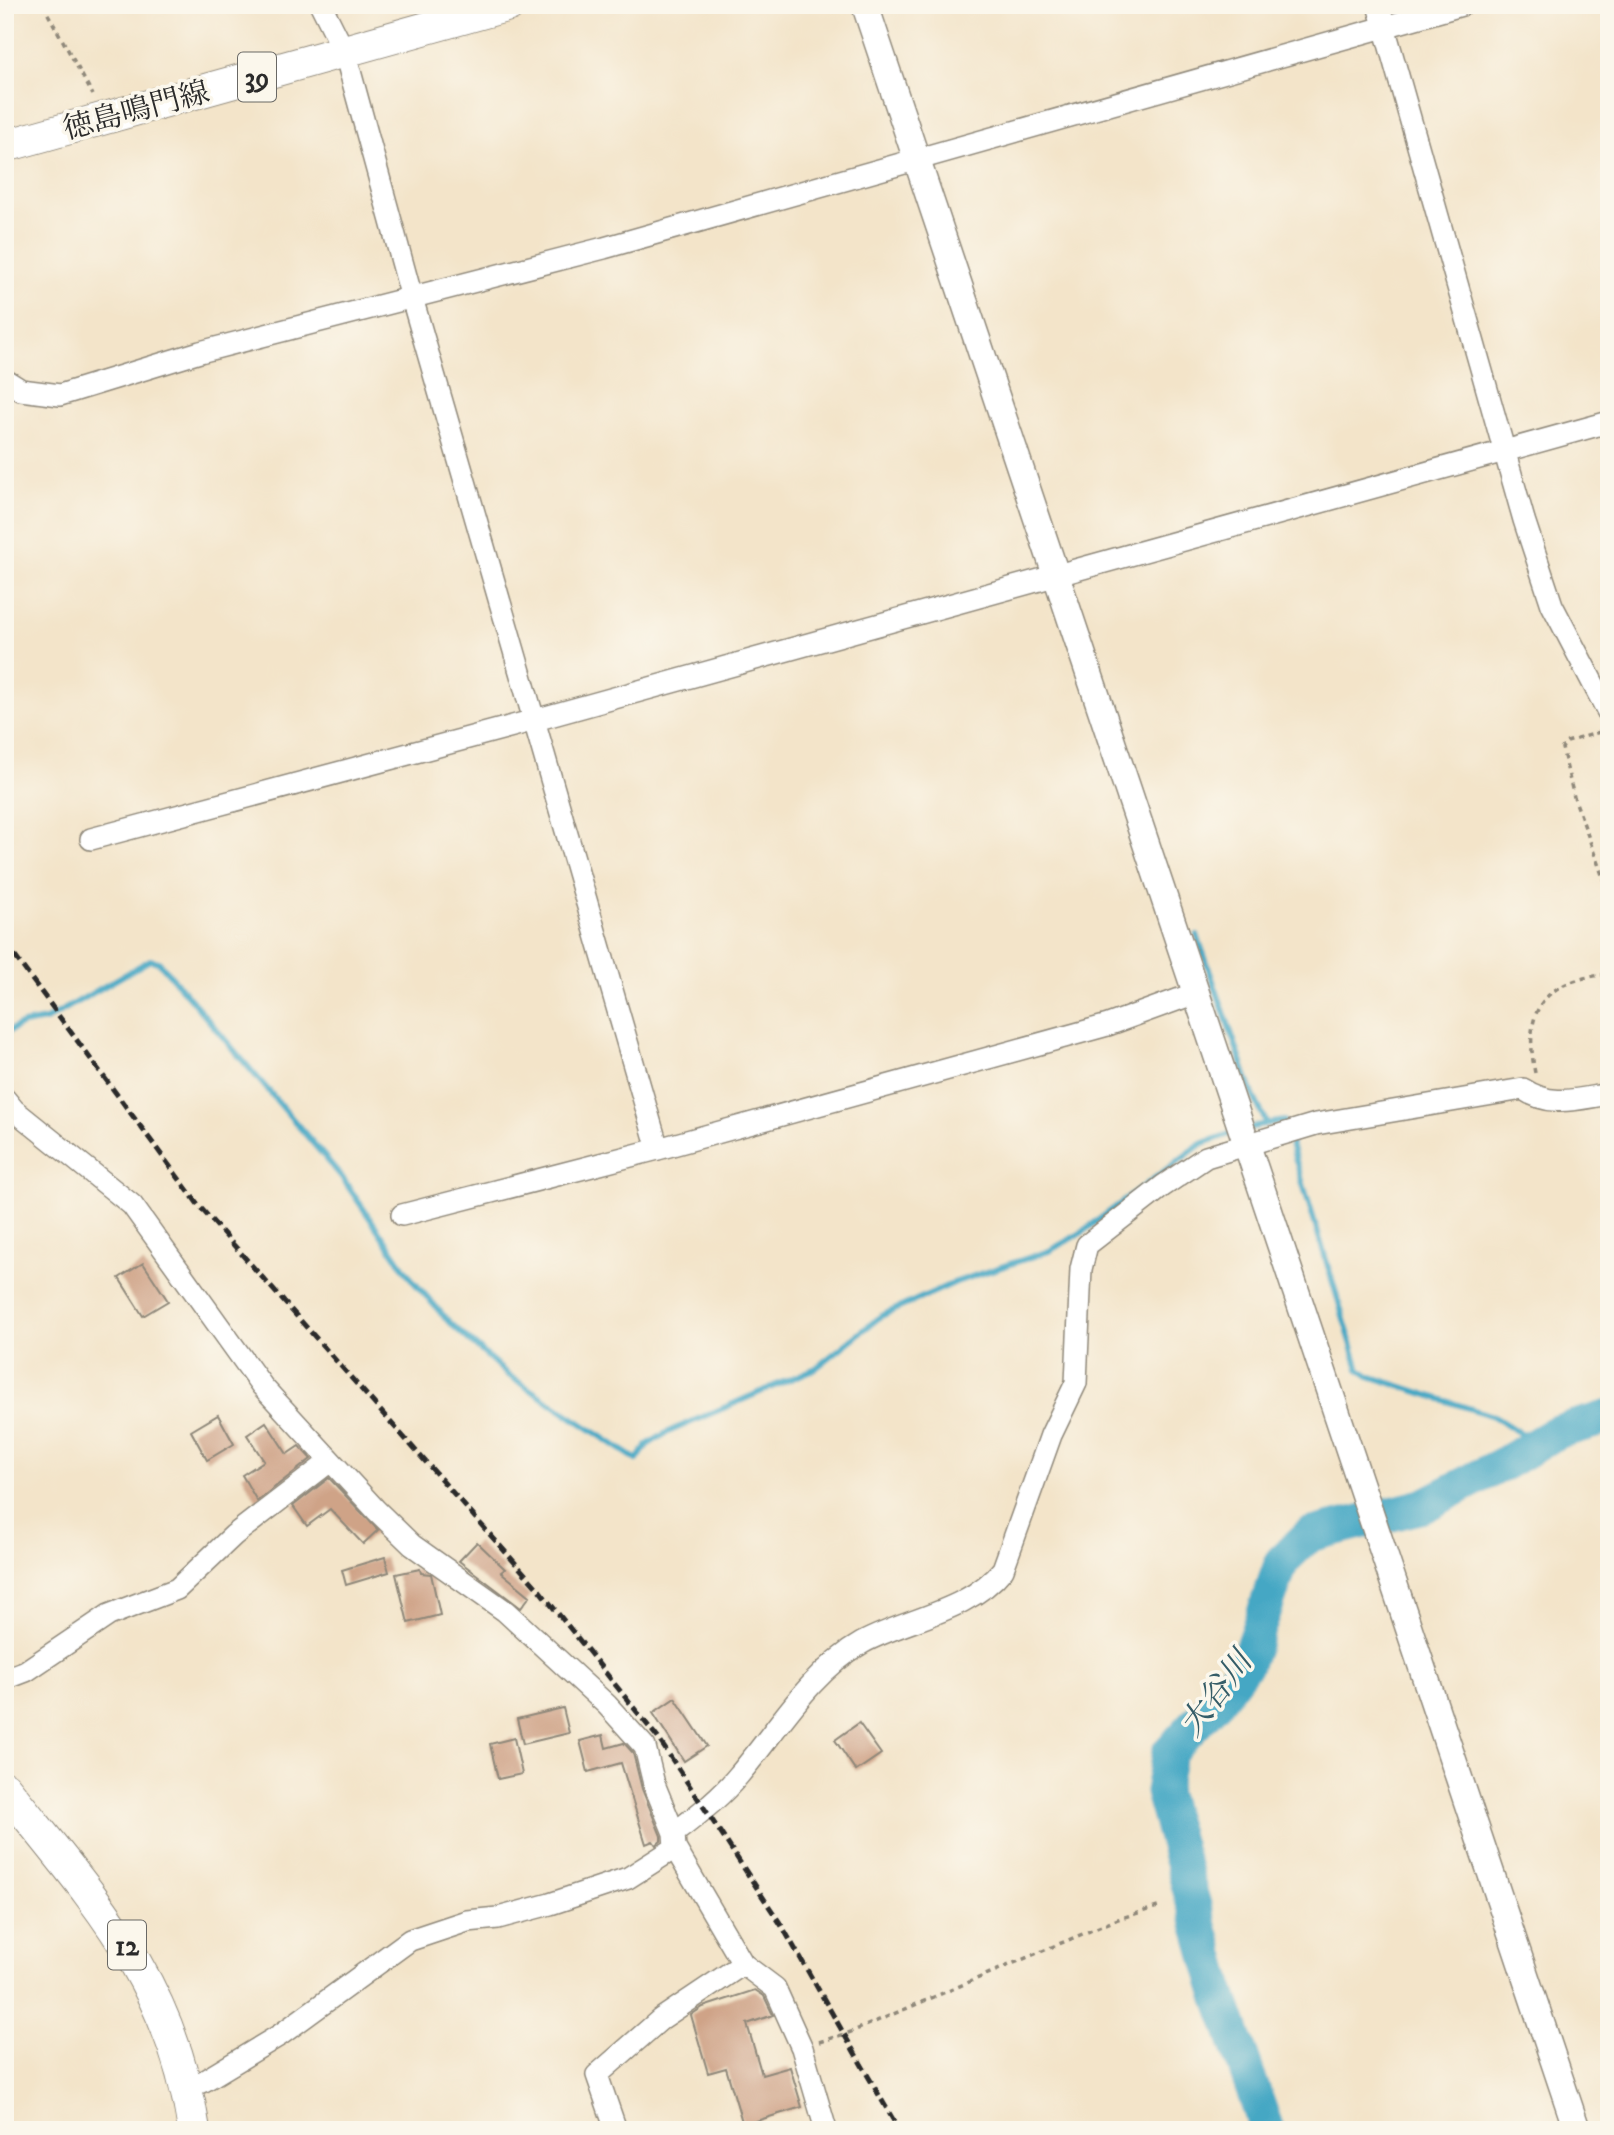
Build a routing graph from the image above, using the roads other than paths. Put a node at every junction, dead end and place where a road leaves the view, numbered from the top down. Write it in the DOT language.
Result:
graph roads {
  1 [pos="321,5"];
  2 [pos="509,5"];
  3 [pos="865,5"];
  4 [pos="1378,5"];
  5 [pos="1462,5"];
  6 [pos="1384,28"];
  7 [pos="345,53"];
  8 [pos="5,146"];
  9 [pos="915,158"];
  10 [pos="412,298"];
  11 [pos="5,380"];
  12 [pos="1609,422"];
  13 [pos="1506,448"];
  14 [pos="1055,574"];
  15 [pos="1609,714"];
  16 [pos="535,720"];
  17 [pos="91,839"];
  18 [pos="1196,993"];
  19 [pos="1609,1094"];
  20 [pos="5,1099"];
  21 [pos="1242,1134"];
  22 [pos="658,1149"];
  23 [pos="402,1216"];
  24 [pos="329,1462"];
  25 [pos="5,1679"];
  26 [pos="5,1788"];
  27 [pos="674,1841"];
  28 [pos="743,1964"];
  29 [pos="188,2087"];
  30 [pos="194,2130"];
  31 [pos="616,2130"];
  32 [pos="826,2130"];
  33 [pos="1577,2130"];
  1 -- 7 [label="street"];
  2 -- 7 [label="main road, 徳島鳴門線 / 39"];
  3 -- 9 [label="street"];
  4 -- 6 [label="street"];
  5 -- 6 [label="street"];
  6 -- 9 [label="street"];
  6 -- 13 [label="street"];
  7 -- 8 [label="main road, 徳島鳴門線 / 39"];
  7 -- 10 [label="street"];
  9 -- 10 [label="street"];
  9 -- 14 [label="street"];
  10 -- 11 [label="street"];
  10 -- 16 [label="street"];
  12 -- 13 [label="street"];
  13 -- 14 [label="street"];
  13 -- 15 [label="street"];
  14 -- 16 [label="street"];
  14 -- 18 [label="street"];
  16 -- 17 [label="street"];
  16 -- 22 [label="street"];
  18 -- 21 [label="street"];
  18 -- 22 [label="street"];
  19 -- 21 [label="street"];
  20 -- 24 [label="street"];
  21 -- 27 [label="street"];
  21 -- 33 [label="street"];
  22 -- 23 [label="street"];
  24 -- 25 [label="street"];
  24 -- 27 [label="street"];
  26 -- 29 [label="main road, 12"];
  27 -- 28 [label="street"];
  27 -- 29 [label="street"];
  28 -- 31 [label="street"];
  28 -- 32 [label="street"];
  29 -- 30 [label="main road, 12"];
}
